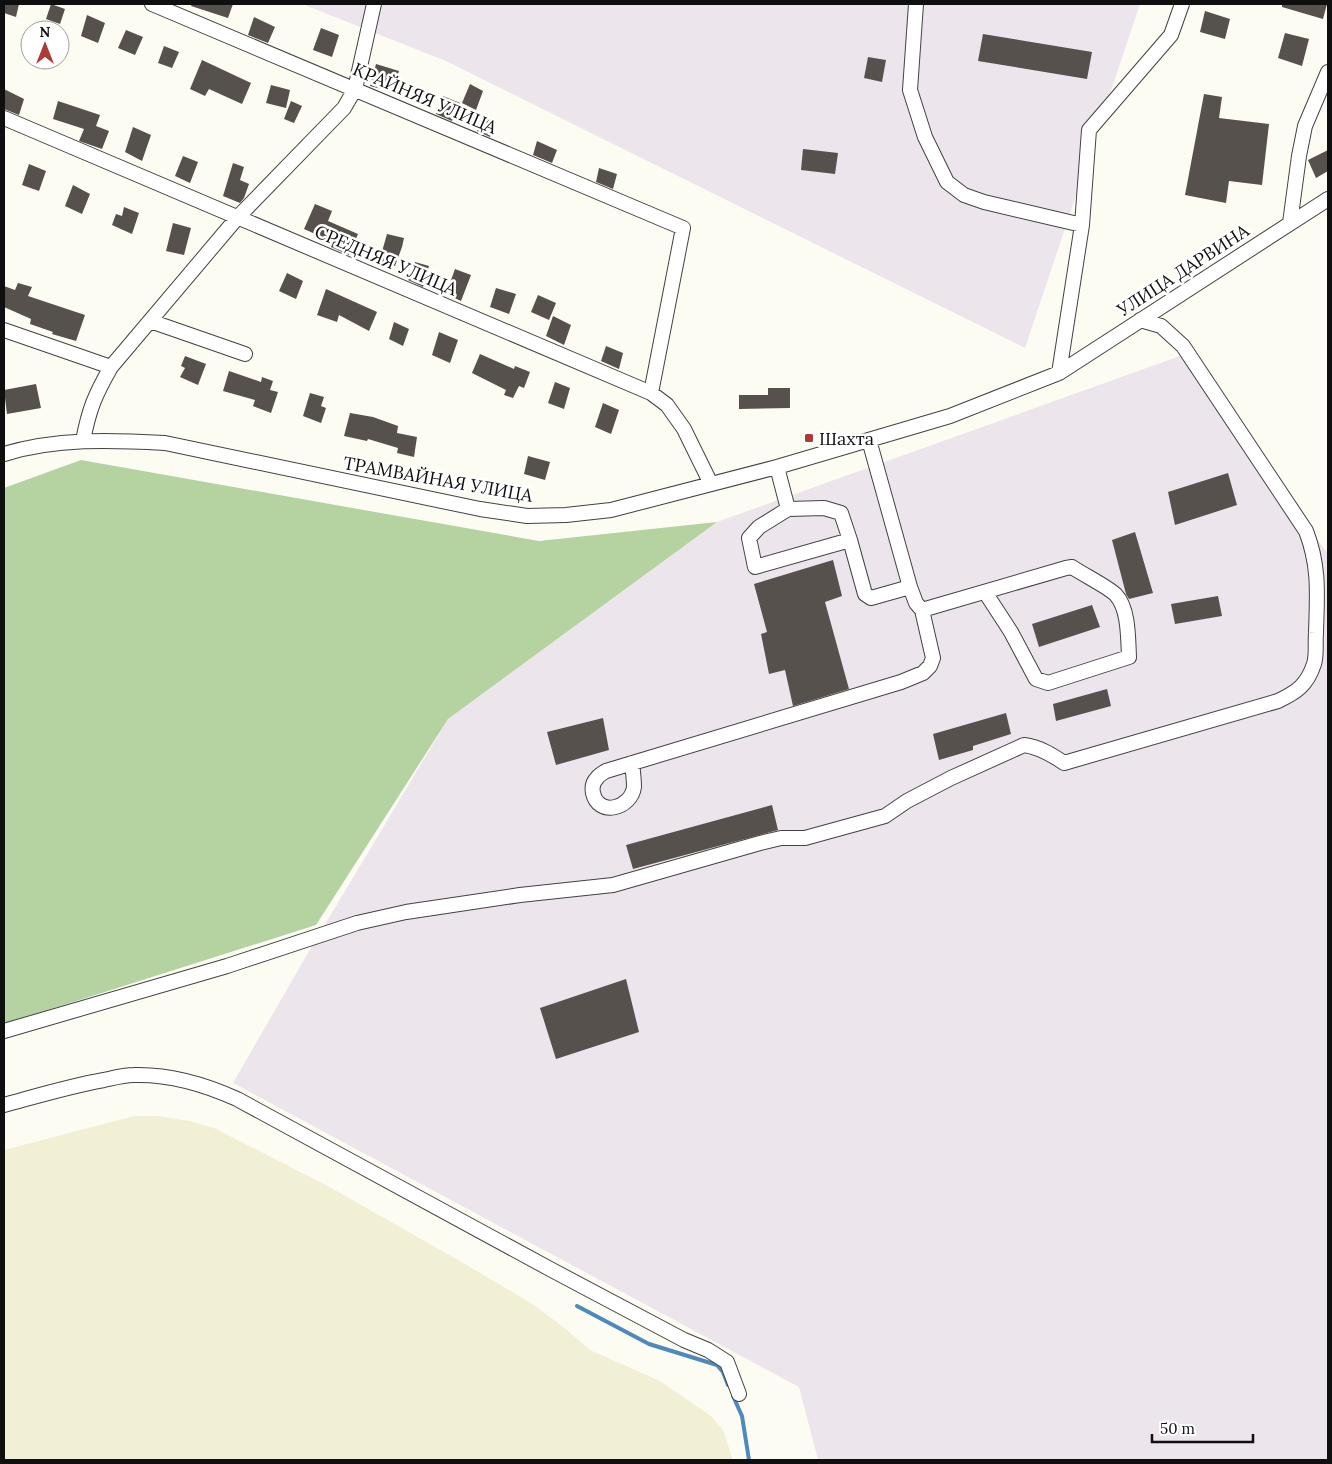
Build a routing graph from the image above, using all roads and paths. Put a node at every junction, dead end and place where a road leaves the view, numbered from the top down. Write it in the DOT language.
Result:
graph roads {
  1 [pos="152,4"];
  2 [pos="374,4"];
  3 [pos="916,4"];
  4 [pos="1182,4"];
  5 [pos="1328,72"];
  6 [pos="355,89"];
  7 [pos="4,118"];
  8 [pos="1328,199"];
  9 [pos="237,218"];
  10 [pos="1290,223"];
  11 [pos="1082,225"];
  12 [pos="1140,320"];
  13 [pos="150,321"];
  14 [pos="4,330"];
  15 [pos="244,354"];
  16 [pos="111,367"];
  17 [pos="1059,372"];
  18 [pos="651,393"];
  19 [pos="869,440"];
  20 [pos="83,441"];
  21 [pos="4,454"];
  22 [pos="776,467"];
  23 [pos="711,484"];
  24 [pos="788,509"];
  25 [pos="850,540"];
  26 [pos="910,587"];
  27 [pos="985,592"];
  28 [pos="922,610"];
  29 [pos="632,763"];
  30 [pos="4,1031"];
  31 [pos="4,1105"];
  32 [pos="739,1394"];
  1 -- 6 [label="street, КРАЙНЯЯ УЛИЦА"];
  2 -- 6 [label="street"];
  3 -- 11 [label="street"];
  4 -- 11 [label="street"];
  5 -- 10 [label="street"];
  6 -- 9 [label="street"];
  6 -- 18 [label="street, КРАЙНЯЯ УЛИЦА"];
  7 -- 9 [label="street, СРЕДНЯЯ УЛИЦА"];
  8 -- 10 [label="street, УЛИЦА ДАРВИНА"];
  9 -- 13 [label="street"];
  9 -- 18 [label="street, СРЕДНЯЯ УЛИЦА"];
  10 -- 12 [label="street, УЛИЦА ДАРВИНА"];
  11 -- 17 [label="street"];
  12 -- 17 [label="street, УЛИЦА ДАРВИНА"];
  12 -- 30 [label="street"];
  13 -- 15 [label="street"];
  13 -- 16 [label="street"];
  14 -- 16 [label="street"];
  16 -- 20 [label="street"];
  17 -- 19 [label="street, ТРАМВАЙНАЯ УЛИЦА"];
  18 -- 23 [label="street, СРЕДНЯЯ УЛИЦА"];
  19 -- 22 [label="street, ТРАМВАЙНАЯ УЛИЦА"];
  19 -- 26 [label="street"];
  20 -- 21 [label="street, ТРАМВАЙНАЯ УЛИЦА"];
  20 -- 23 [label="street, ТРАМВАЙНАЯ УЛИЦА"];
  22 -- 23 [label="street, ТРАМВАЙНАЯ УЛИЦА"];
  22 -- 24 [label="street"];
  24 -- 25 [label="street"];
  24 -- 25 [label="street"];
  25 -- 26 [label="street"];
  26 -- 28 [label="street"];
  27 -- 27 [label="street"];
  27 -- 28 [label="street"];
  28 -- 29 [label="street"];
  31 -- 32 [label="street"];
}
